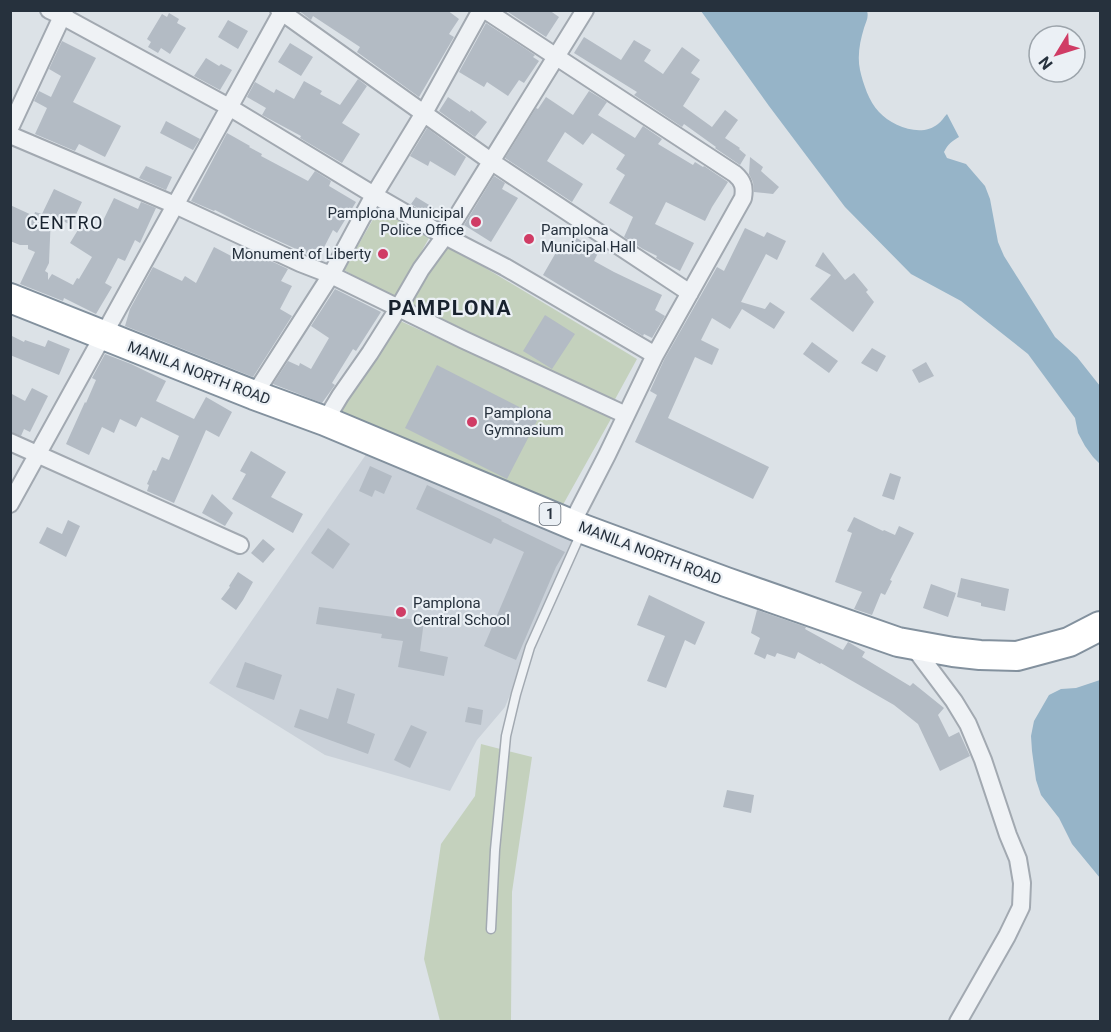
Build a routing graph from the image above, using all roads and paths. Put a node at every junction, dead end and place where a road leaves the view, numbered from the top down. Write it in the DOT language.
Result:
graph roads {
  1 [pos="483,10"];
  2 [pos="585,10"];
  3 [pos="281,11"];
  4 [pos="59,12"];
  5 [pos="556,56"];
  6 [pos="229,107"];
  7 [pos="424,113"];
  8 [pos="10,128"];
  9 [pos="10,135"];
  10 [pos="492,162"];
  11 [pos="374,195"];
  12 [pos="175,205"];
  13 [pos="446,236"];
  14 [pos="331,275"];
  15 [pos="690,293"];
  16 [pos="10,298"];
  17 [pos="399,307"];
  18 [pos="103,335"];
  19 [pos="655,356"];
  20 [pos="254,395"];
  21 [pos="626,415"];
  22 [pos="325,421"];
  23 [pos="10,442"];
  24 [pos="38,454"];
  25 [pos="10,504"];
  26 [pos="577,526"];
  27 [pos="240,545"];
  28 [pos="1101,626"];
  29 [pos="912,645"];
  30 [pos="492,929"];
  31 [pos="958,1022"];
  1 -- 5 [label="street"];
  1 -- 7 [label="street"];
  2 -- 5 [label="street"];
  3 -- 6 [label="street"];
  3 -- 7 [label="street"];
  4 -- 6 [label="street"];
  4 -- 8 [label="street"];
  5 -- 10 [label="street"];
  5 -- 15 [label="street"];
  6 -- 11 [label="street"];
  6 -- 12 [label="street"];
  7 -- 10 [label="street"];
  7 -- 11 [label="street"];
  9 -- 12 [label="street"];
  10 -- 13 [label="street"];
  10 -- 15 [label="street"];
  11 -- 13 [label="street"];
  11 -- 14 [label="street"];
  12 -- 14 [label="street"];
  12 -- 18 [label="street"];
  13 -- 17 [label="street"];
  13 -- 19 [label="street"];
  14 -- 17 [label="street"];
  14 -- 20 [label="street"];
  15 -- 19 [label="street"];
  16 -- 18 [label="highway, MANILA NORTH ROAD / 1"];
  17 -- 21 [label="street"];
  17 -- 22 [label="street"];
  18 -- 20 [label="highway, MANILA NORTH ROAD / 1"];
  18 -- 24 [label="street"];
  19 -- 21 [label="street"];
  20 -- 22 [label="highway, MANILA NORTH ROAD / 1"];
  21 -- 26 [label="street"];
  22 -- 26 [label="highway, MANILA NORTH ROAD / 1"];
  23 -- 24 [label="street"];
  24 -- 25 [label="street"];
  24 -- 27 [label="street"];
  26 -- 29 [label="highway, MANILA NORTH ROAD / 1"];
  26 -- 30 [label="lane"];
  28 -- 29 [label="highway, MANILA NORTH ROAD / 1"];
  29 -- 31 [label="street"];
}
